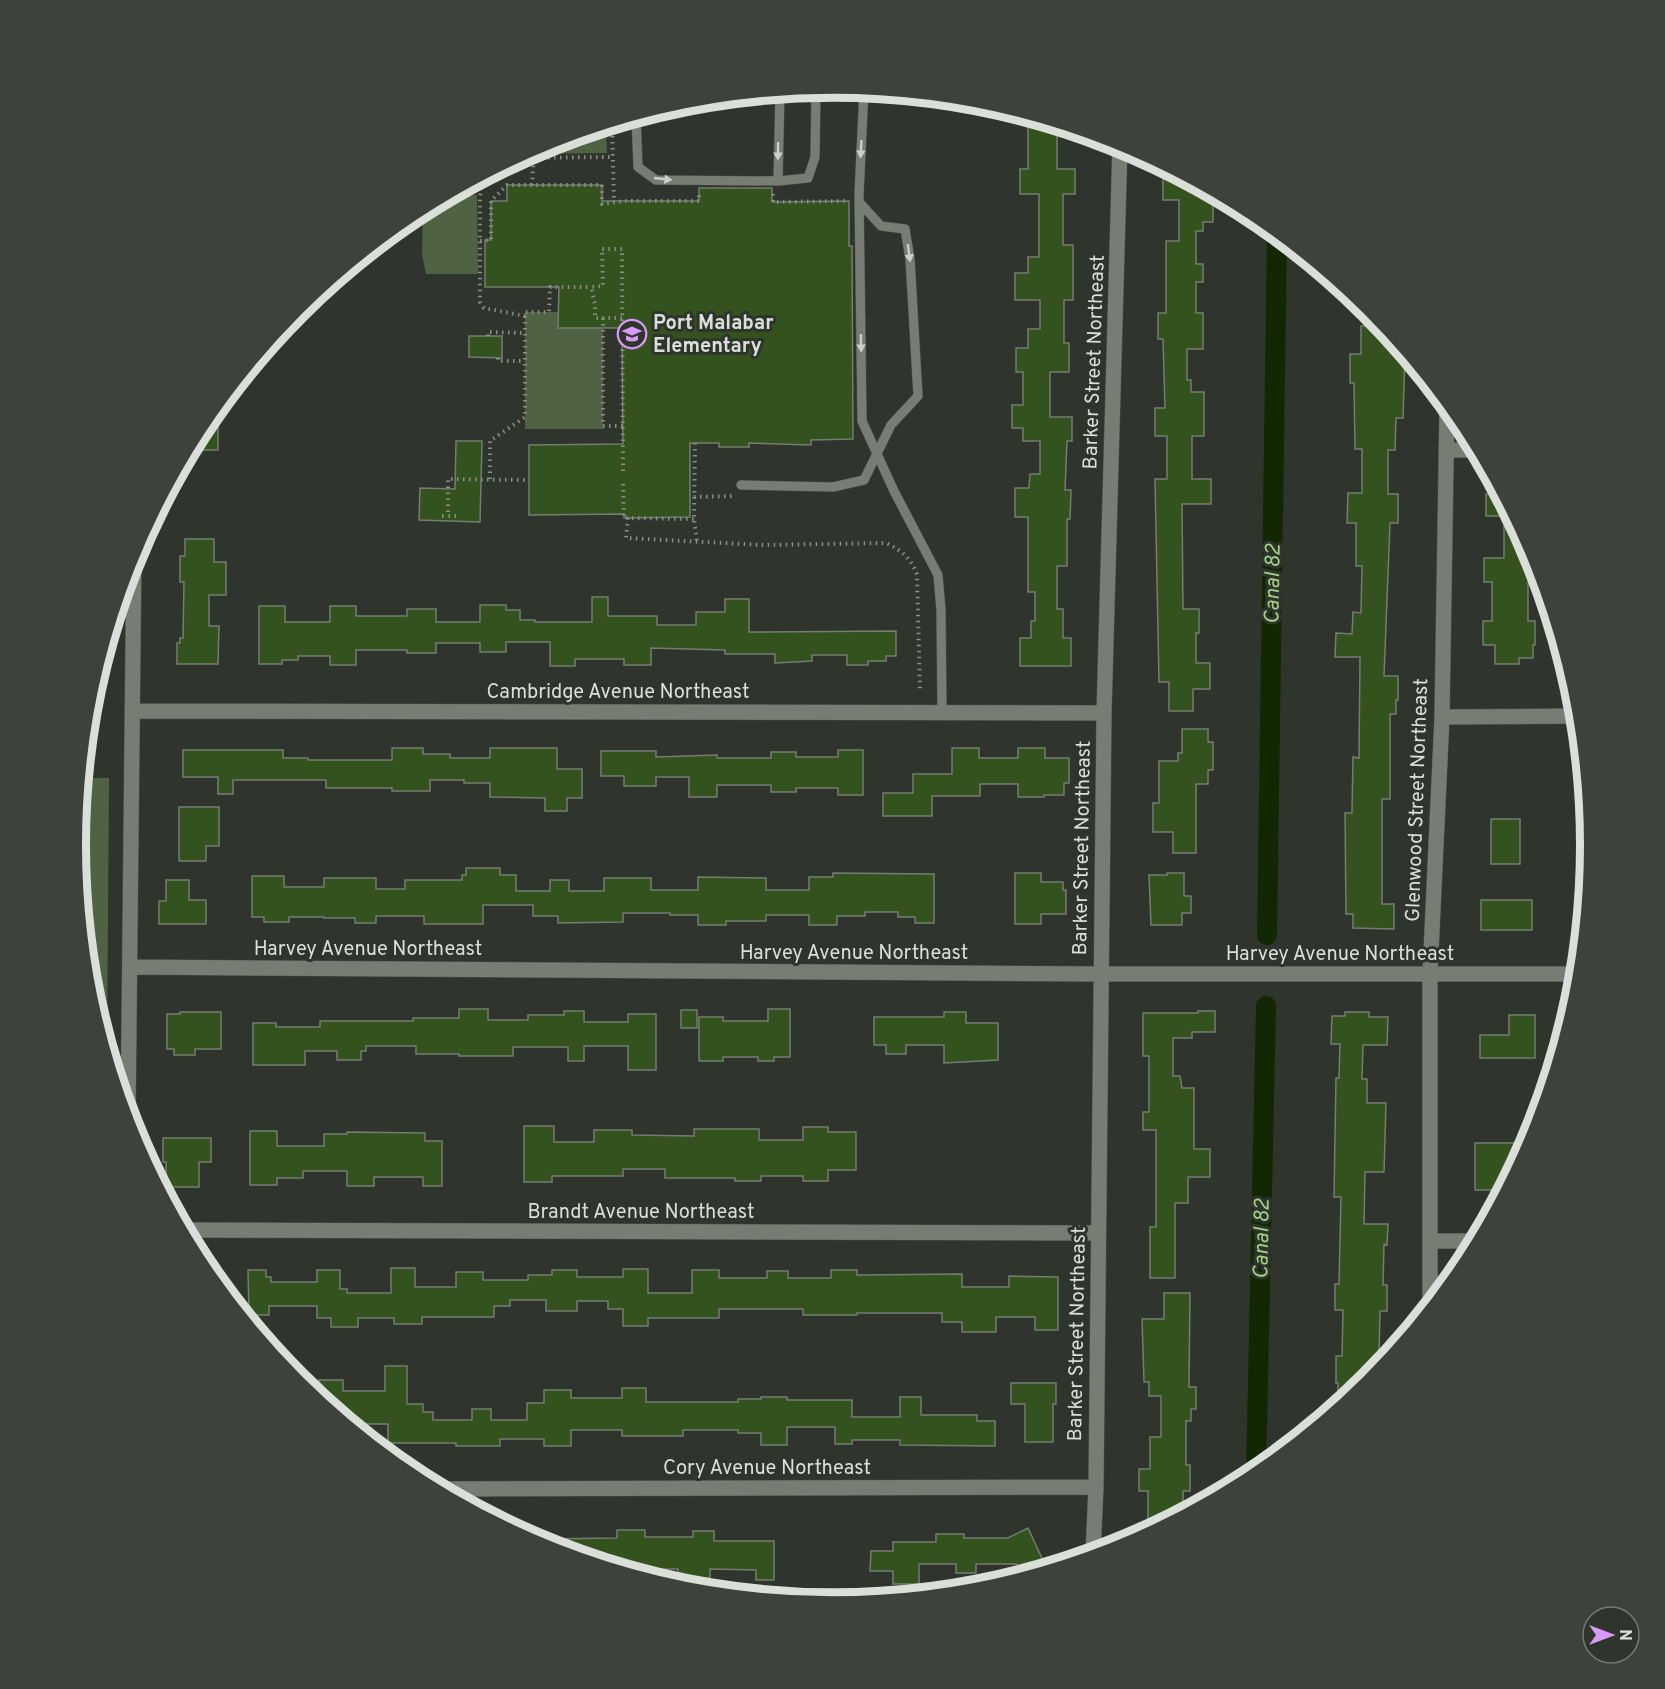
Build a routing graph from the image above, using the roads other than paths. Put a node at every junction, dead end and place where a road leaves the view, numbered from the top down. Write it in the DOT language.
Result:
graph roads {
  1 [pos="816,98"];
  2 [pos="780,99"];
  3 [pos="864,99"];
  4 [pos="636,124"];
  5 [pos="1120,155"];
  6 [pos="775,184"];
  7 [pos="860,202"];
  8 [pos="1447,419"];
  9 [pos="1446,450"];
  10 [pos="1466,450"];
  11 [pos="877,454"];
  12 [pos="743,485"];
  13 [pos="134,581"];
  14 [pos="132,711"];
  15 [pos="942,713"];
  16 [pos="1104,713"];
  17 [pos="1568,716"];
  18 [pos="1442,717"];
  19 [pos="130,967"];
  20 [pos="1101,974"];
  21 [pos="1430,974"];
  22 [pos="1568,974"];
  23 [pos="128,1094"];
  24 [pos="193,1230"];
  25 [pos="1098,1233"];
  26 [pos="1431,1241"];
  27 [pos="1465,1241"];
  28 [pos="1430,1292"];
  29 [pos="1096,1487"];
  30 [pos="456,1489"];
  31 [pos="1093,1544"];
  1 -- 6 [label="lane"];
  2 -- 6 [label="lane, one-way"];
  3 -- 7 [label="lane, one-way"];
  4 -- 6 [label="lane, one-way"];
  5 -- 16 [label="street, Barker Street Northeast"];
  7 -- 11 [label="lane, one-way"];
  7 -- 11 [label="lane, one-way"];
  8 -- 9 [label="street, Glenwood Street Northeast"];
  9 -- 10 [label="street"];
  9 -- 18 [label="street, Glenwood Street Northeast"];
  11 -- 12 [label="lane"];
  11 -- 15 [label="lane"];
  13 -- 14 [label="street"];
  14 -- 15 [label="street, Cambridge Avenue Northeast"];
  14 -- 19 [label="street"];
  15 -- 16 [label="street, Cambridge Avenue Northeast"];
  16 -- 20 [label="street, Barker Street Northeast"];
  17 -- 18 [label="street"];
  18 -- 21 [label="street, Glenwood Street Northeast"];
  19 -- 20 [label="street, Harvey Avenue Northeast"];
  19 -- 23 [label="street"];
  20 -- 21 [label="street, Harvey Avenue Northeast"];
  20 -- 25 [label="street, Barker Street Northeast"];
  21 -- 22 [label="street, Harvey Avenue Northeast"];
  21 -- 26 [label="street, Glenwood Street Northeast"];
  24 -- 25 [label="street, Brandt Avenue Northeast"];
  25 -- 29 [label="street, Barker Street Northeast"];
  26 -- 27 [label="street"];
  26 -- 28 [label="street, Glenwood Street Northeast"];
  29 -- 30 [label="street, Cory Avenue Northeast"];
  29 -- 31 [label="street, Barker Street Northeast"];
}
